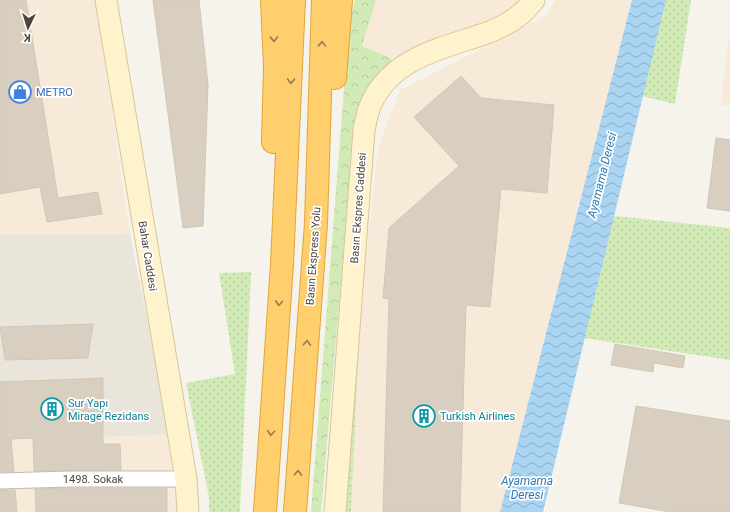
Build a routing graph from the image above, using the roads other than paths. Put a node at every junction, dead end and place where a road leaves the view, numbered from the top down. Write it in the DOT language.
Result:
graph roads {
  1 [pos="106,0"];
  2 [pos="272,0"];
  3 [pos="294,0"];
  4 [pos="534,0"];
  5 [pos="337,1"];
  6 [pos="282,264"];
  7 [pos="186,479"];
  8 [pos="0,481"];
  9 [pos="188,512"];
  10 [pos="265,512"];
  11 [pos="295,512"];
  12 [pos="335,512"];
  1 -- 7 [label="main road, Bahar Caddesi"];
  2 -- 6 [label="highway, one-way"];
  3 -- 6 [label="highway, one-way"];
  4 -- 12 [label="main road, Basın Ekspres Caddesi"];
  11 -- 5 [label="highway, Basın Ekspress Yolu, one-way"];
  6 -- 10 [label="highway, one-way"];
  7 -- 8 [label="street, 1498. Sokak"];
  7 -- 9 [label="main road, Bahar Caddesi"];
}
